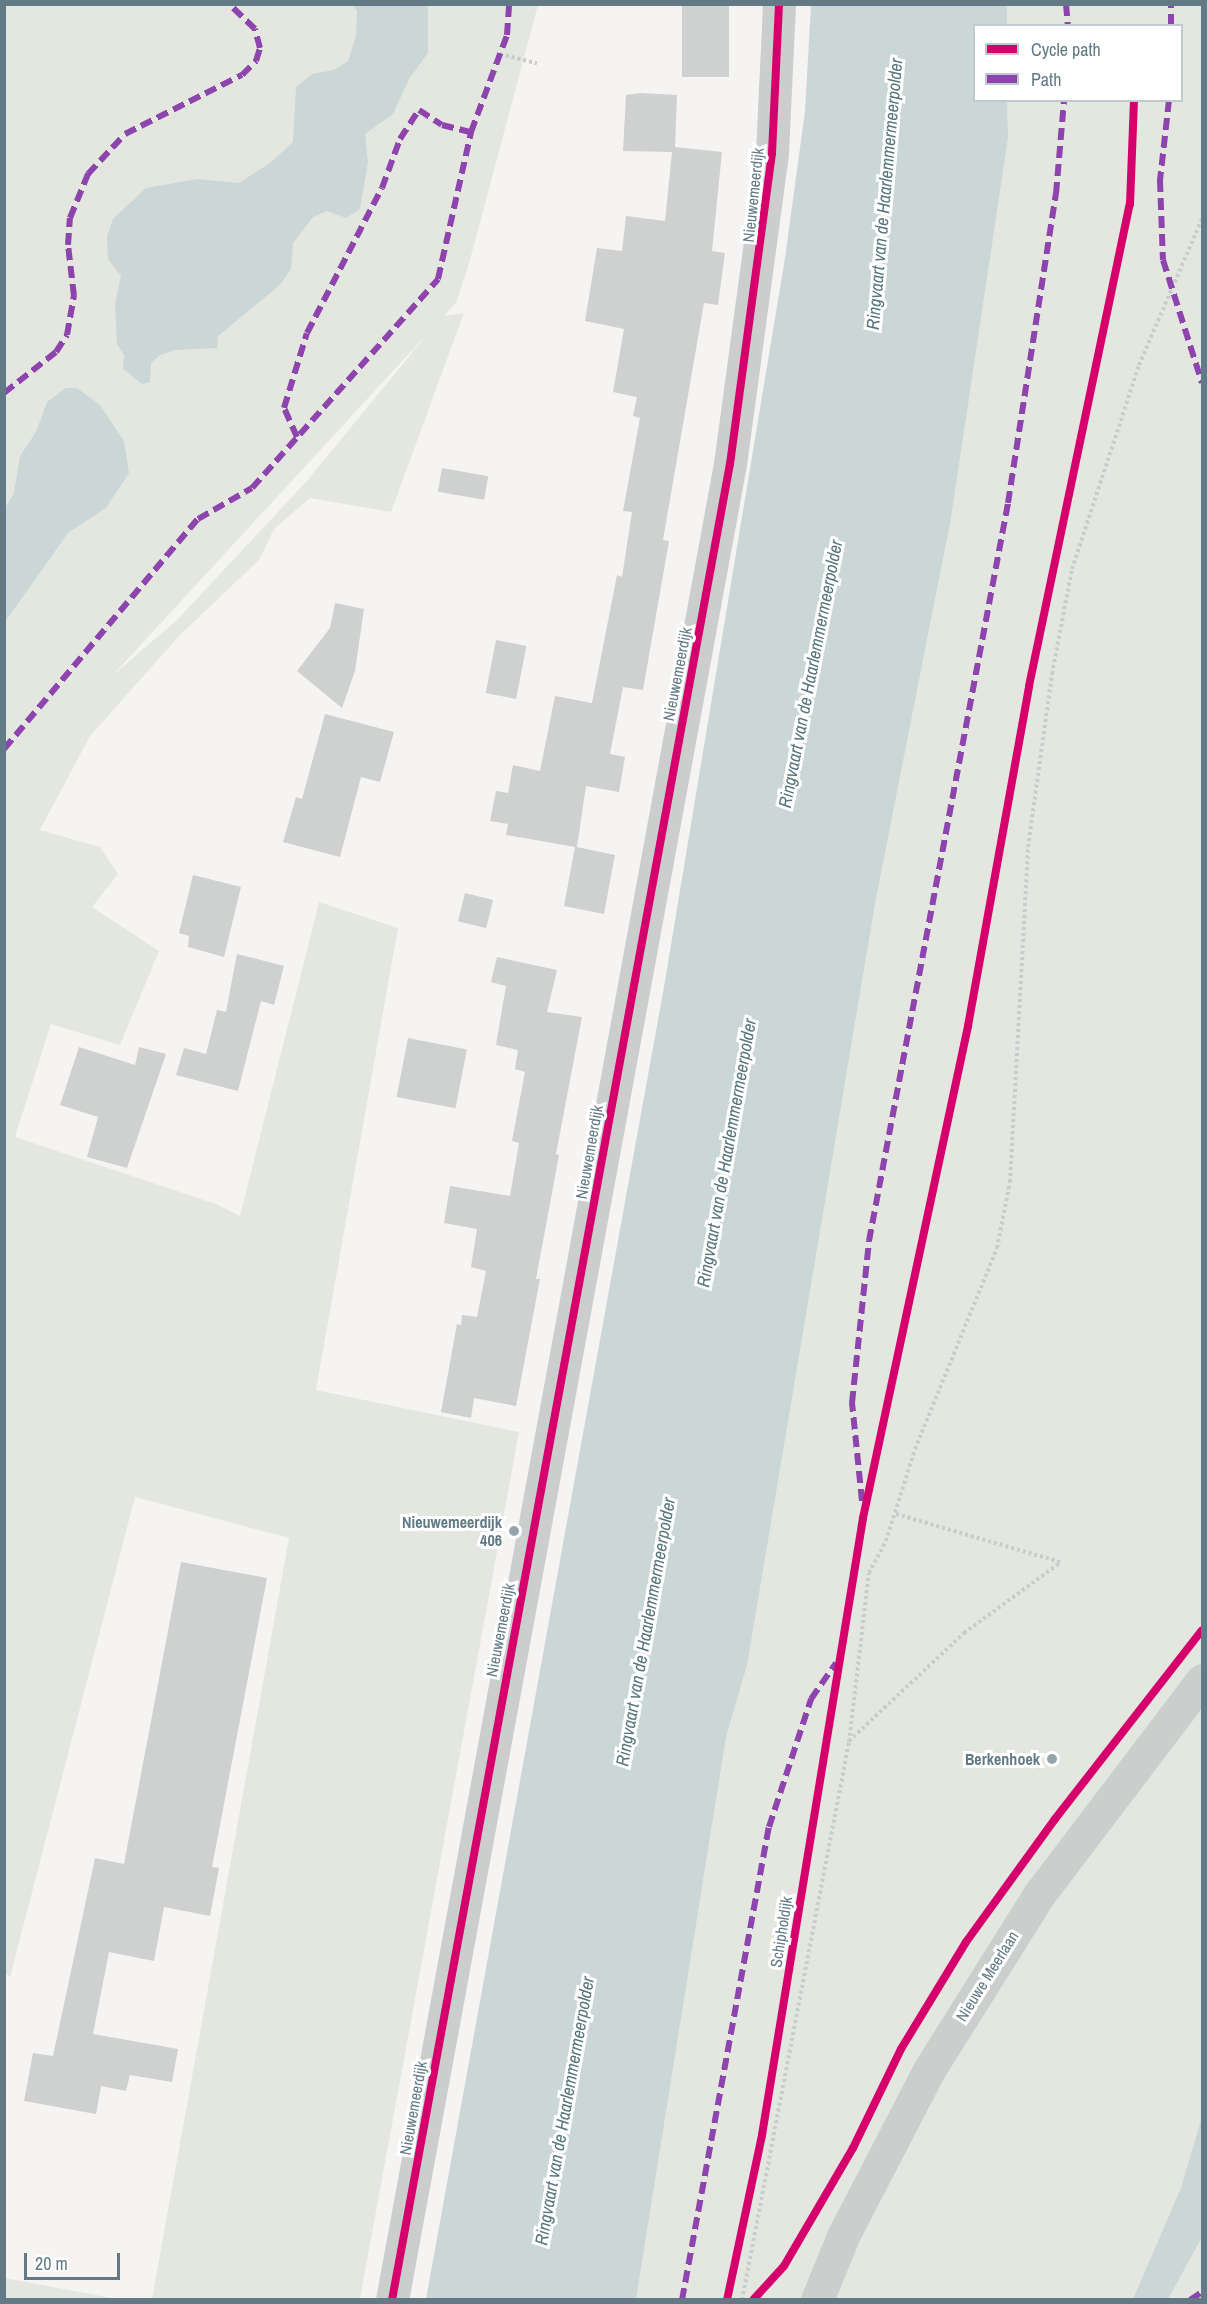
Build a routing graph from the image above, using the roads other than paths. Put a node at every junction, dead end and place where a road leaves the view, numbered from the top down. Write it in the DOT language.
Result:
graph roads {
  1 [pos="779,4"];
  2 [pos="1203,1680"];
  3 [pos="393,2300"];
  4 [pos="817,2300"];
  1 -- 3 [label="street, Nieuwemeerdijk"];
  2 -- 4 [label="street, Nieuwe Meerlaan"];
}
